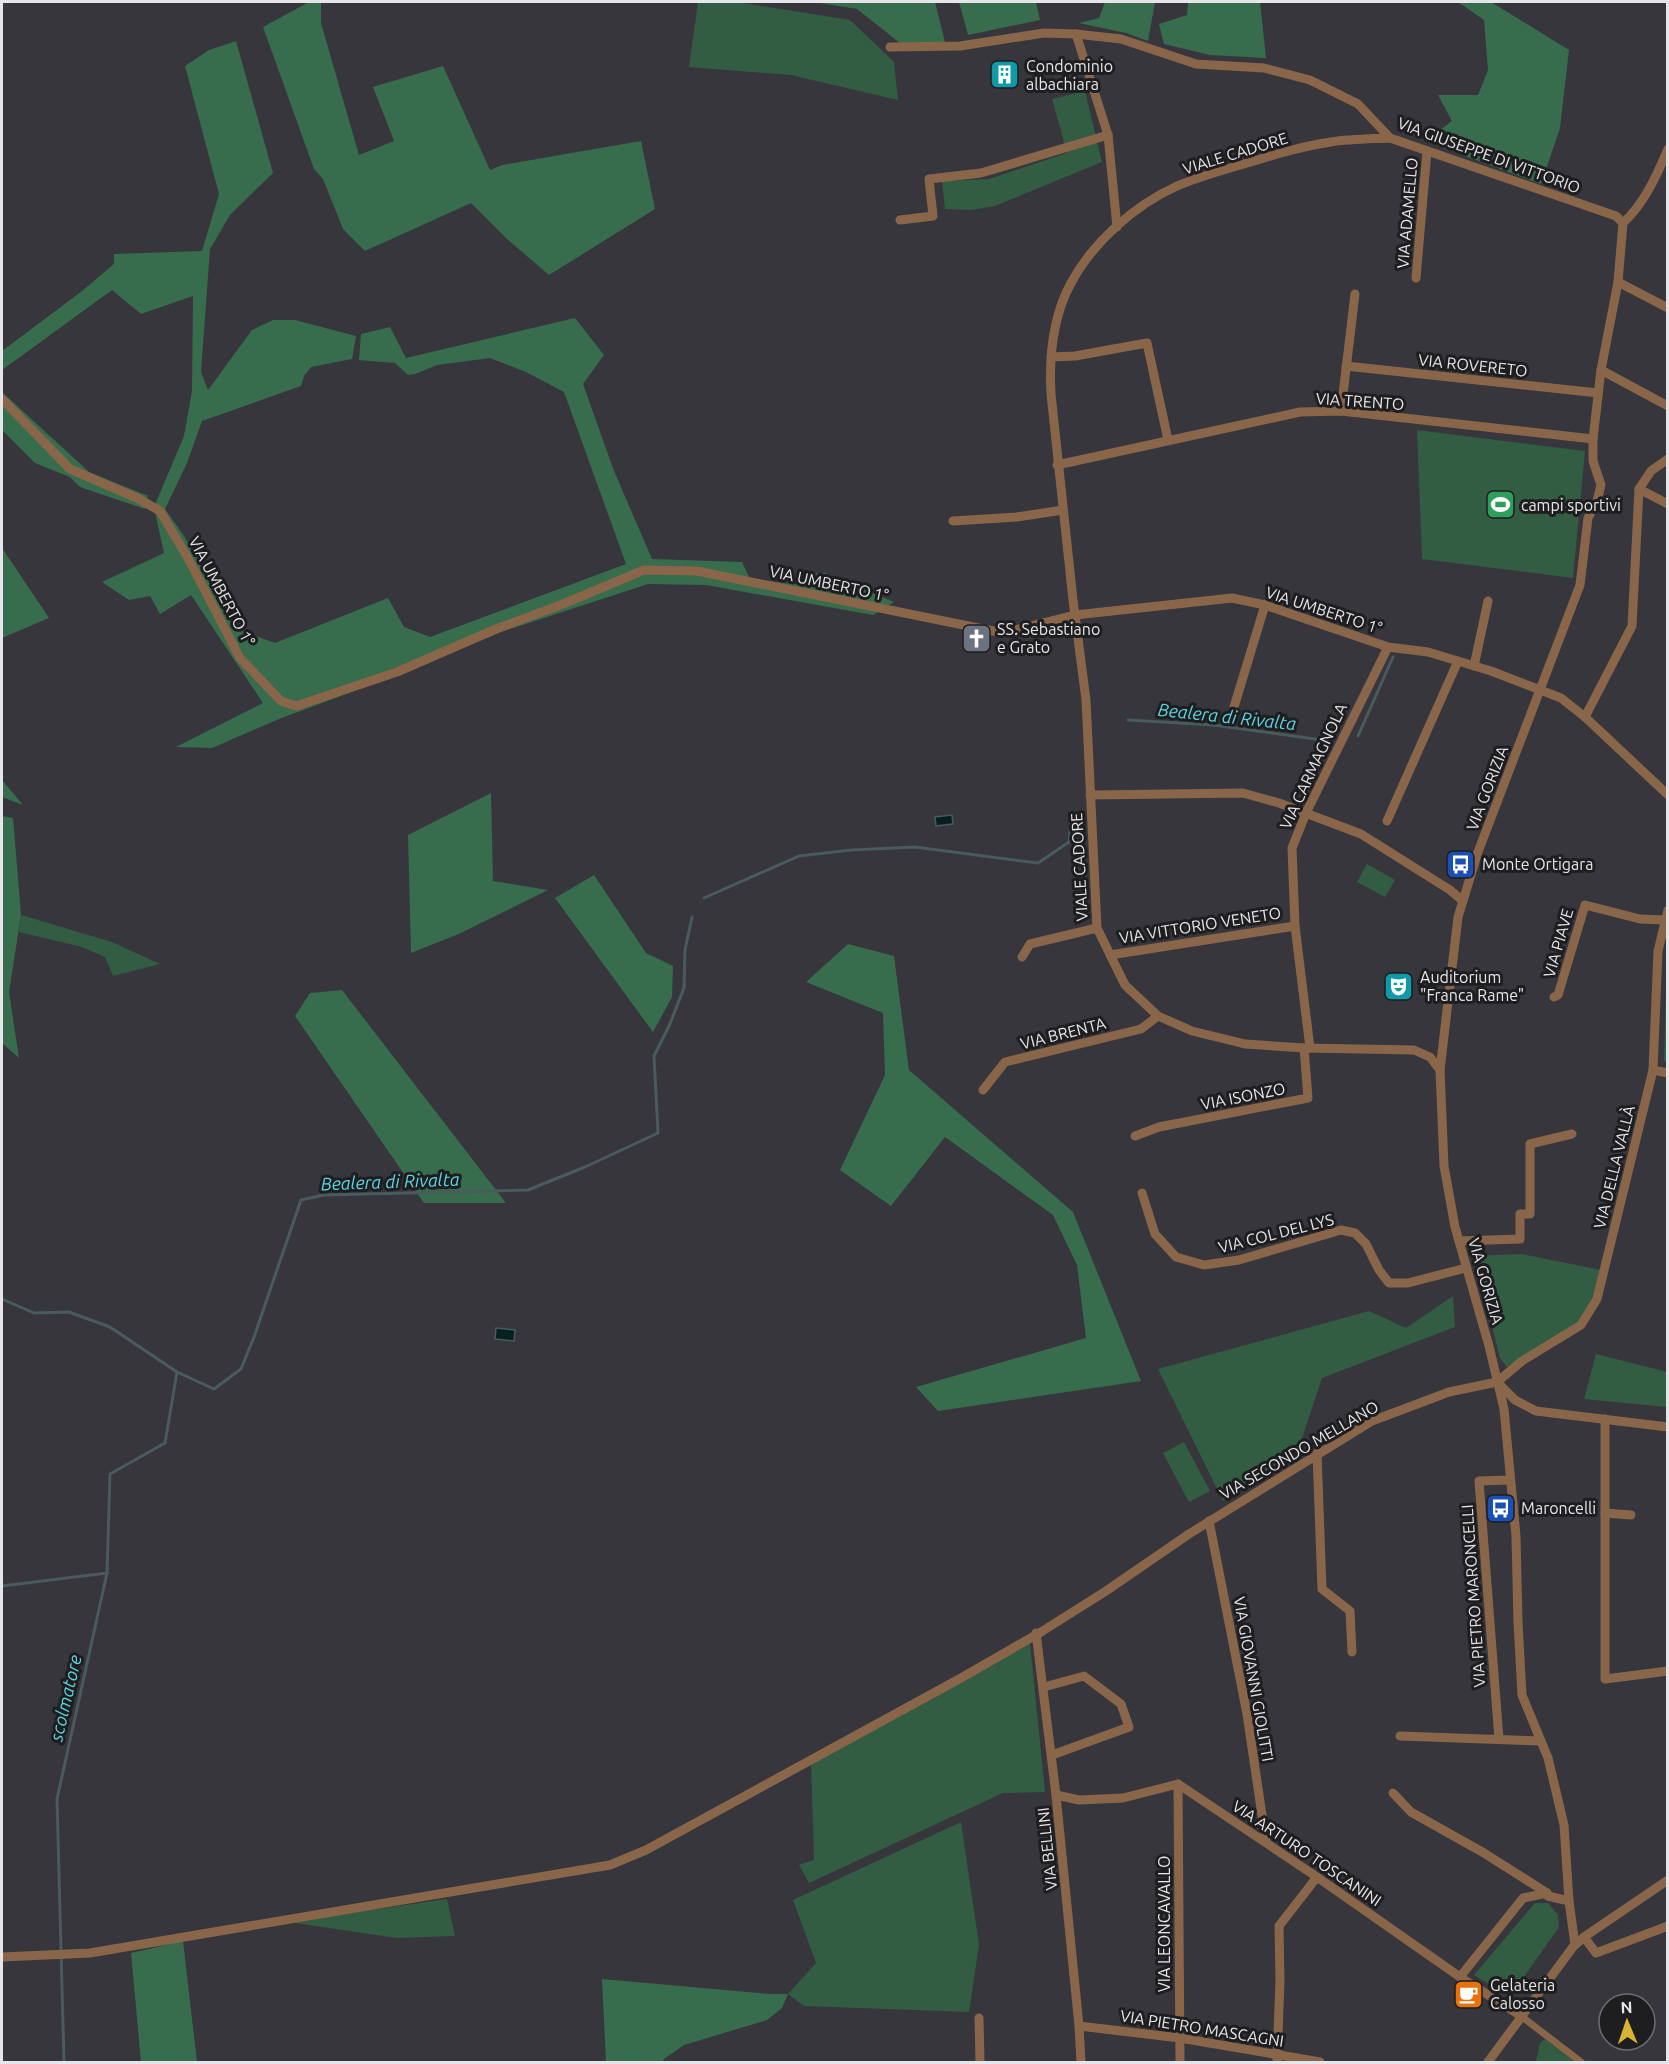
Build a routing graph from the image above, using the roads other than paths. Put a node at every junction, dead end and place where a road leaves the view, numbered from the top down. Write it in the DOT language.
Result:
graph roads {
  1 [pos="1076,34"];
  2 [pos="890,47"];
  3 [pos="1108,135"];
  4 [pos="1390,138"];
  5 [pos="1668,149"];
  6 [pos="1427,151"];
  7 [pos="900,220"];
  8 [pos="1623,224"];
  9 [pos="1117,227"];
  10 [pos="1416,278"];
  11 [pos="1618,282"];
  12 [pos="1355,294"];
  13 [pos="1668,308"];
  14 [pos="1051,357"];
  15 [pos="1346,366"];
  16 [pos="1601,370"];
  17 [pos="1598,393"];
  18 [pos="2,399"];
  19 [pos="1668,406"];
  20 [pos="1341,411"];
  21 [pos="1168,440"];
  22 [pos="1593,440"];
  23 [pos="1668,459"];
  24 [pos="1058,465"];
  25 [pos="1639,489"];
  26 [pos="1668,504"];
  27 [pos="1063,510"];
  28 [pos="953,520"];
  29 [pos="1488,601"];
  30 [pos="1265,605"];
  31 [pos="1075,615"];
  32 [pos="1388,646"];
  33 [pos="1458,661"];
  34 [pos="1474,666"];
  35 [pos="1540,688"];
  36 [pos="1234,707"];
  37 [pos="1585,717"];
  38 [pos="1090,795"];
  39 [pos="1668,795"];
  40 [pos="1306,813"];
  41 [pos="1387,821"];
  42 [pos="1463,901"];
  43 [pos="1666,915"];
  44 [pos="1294,926"];
  45 [pos="1098,928"];
  46 [pos="1110,955"];
  47 [pos="1022,957"];
  48 [pos="1554,997"];
  49 [pos="1158,1016"];
  50 [pos="1307,1048"];
  51 [pos="1440,1070"];
  52 [pos="1653,1070"];
  53 [pos="1668,1073"];
  54 [pos="982,1090"];
  55 [pos="1572,1134"];
  56 [pos="1136,1136"];
  57 [pos="1142,1193"];
  58 [pos="1459,1241"];
  59 [pos="1466,1268"];
  60 [pos="1497,1382"];
  61 [pos="1605,1419"];
  62 [pos="1668,1426"];
  63 [pos="1317,1453"];
  64 [pos="1510,1480"];
  65 [pos="1605,1514"];
  66 [pos="1631,1515"];
  67 [pos="1209,1521"];
  68 [pos="1036,1633"];
  69 [pos="1353,1652"];
  70 [pos="1668,1671"];
  71 [pos="1044,1687"];
  72 [pos="1400,1736"];
  73 [pos="1498,1739"];
  74 [pos="1541,1741"];
  75 [pos="1052,1755"];
  76 [pos="1178,1784"];
  77 [pos="1393,1793"];
  78 [pos="1056,1795"];
  79 [pos="1266,1842"];
  80 [pos="1317,1877"];
  81 [pos="1668,1880"];
  82 [pos="1547,1893"];
  83 [pos="1569,1901"];
  84 [pos="1668,1926"];
  85 [pos="1584,1937"];
  86 [pos="1575,1945"];
  87 [pos="2,1957"];
  88 [pos="1460,1977"];
  89 [pos="1521,2016"];
  90 [pos="979,2019"];
  91 [pos="1079,2026"];
  92 [pos="1180,2038"];
  93 [pos="1277,2058"];
  94 [pos="980,2062"];
  95 [pos="1081,2062"];
  96 [pos="1180,2062"];
  97 [pos="1320,2062"];
  98 [pos="1488,2062"];
  99 [pos="1581,2062"];
  1 -- 2 [label="street, VIA GIUSEPPE DI VITTORIO"];
  1 -- 3 [label="street"];
  1 -- 4 [label="street, VIA GIUSEPPE DI VITTORIO"];
  3 -- 7 [label="street"];
  3 -- 9 [label="street"];
  4 -- 6 [label="street, VIA GIUSEPPE DI VITTORIO"];
  4 -- 9 [label="street, VIALE CADORE"];
  5 -- 8 [label="street"];
  6 -- 8 [label="street, VIA GIUSEPPE DI VITTORIO"];
  6 -- 10 [label="street, VIA ADAMELLO"];
  8 -- 11 [label="street"];
  9 -- 14 [label="street, VIALE CADORE"];
  11 -- 13 [label="street"];
  11 -- 16 [label="street, VIA GORIZIA"];
  12 -- 15 [label="street"];
  14 -- 21 [label="street"];
  14 -- 24 [label="street, VIALE CADORE"];
  15 -- 17 [label="street, VIA ROVERETO"];
  15 -- 20 [label="street"];
  16 -- 17 [label="street, VIA GORIZIA"];
  16 -- 19 [label="street"];
  17 -- 22 [label="street, VIA GORIZIA"];
  18 -- 31 [label="street, VIA UMBERTO 1°"];
  20 -- 21 [label="street, VIA TRENTO"];
  20 -- 22 [label="street, VIA TRENTO"];
  21 -- 24 [label="street, VIA TRENTO"];
  22 -- 35 [label="street, VIA GORIZIA"];
  23 -- 25 [label="street"];
  24 -- 27 [label="street, VIALE CADORE"];
  25 -- 26 [label="street"];
  25 -- 37 [label="street"];
  27 -- 28 [label="street"];
  27 -- 31 [label="street, VIALE CADORE"];
  29 -- 34 [label="street"];
  30 -- 31 [label="street, VIA UMBERTO 1°"];
  30 -- 32 [label="street, VIA UMBERTO 1°"];
  30 -- 36 [label="street"];
  31 -- 38 [label="street, VIALE CADORE"];
  32 -- 33 [label="street, VIA UMBERTO 1°"];
  32 -- 40 [label="street, VIA CARMAGNOLA"];
  33 -- 34 [label="street, VIA UMBERTO 1°"];
  33 -- 41 [label="street"];
  34 -- 35 [label="street, VIA UMBERTO 1°"];
  35 -- 37 [label="street, VIA UMBERTO 1°"];
  35 -- 42 [label="street, VIA GORIZIA"];
  37 -- 39 [label="street, VIA UMBERTO 1°"];
  38 -- 40 [label="street"];
  38 -- 45 [label="street, VIALE CADORE"];
  40 -- 42 [label="street"];
  40 -- 44 [label="street, VIA CARMAGNOLA"];
  42 -- 51 [label="street, VIA GORIZIA"];
  43 -- 48 [label="street, VIA PIAVE"];
  43 -- 52 [label="street, VIA DELLA VALLÀ"];
  44 -- 46 [label="street, VIA VITTORIO VENETO"];
  44 -- 50 [label="street, VIA CARMAGNOLA"];
  45 -- 46 [label="street, VIALE CADORE"];
  45 -- 47 [label="street"];
  46 -- 49 [label="street, VIALE CADORE"];
  49 -- 50 [label="street, VIALE CADORE"];
  49 -- 54 [label="street, VIA BRENTA"];
  50 -- 51 [label="street, VIALE CADORE"];
  50 -- 56 [label="street, VIA ISONZO"];
  51 -- 58 [label="street, VIA GORIZIA"];
  52 -- 53 [label="street"];
  52 -- 60 [label="street, VIA DELLA VALLÀ"];
  55 -- 58 [label="street"];
  57 -- 59 [label="street, VIA COL DEL LYS"];
  58 -- 59 [label="street, VIA GORIZIA"];
  59 -- 60 [label="street, VIA GORIZIA"];
  60 -- 61 [label="street"];
  60 -- 63 [label="street, VIA SECONDO MELLANO"];
  60 -- 64 [label="street"];
  61 -- 62 [label="street"];
  61 -- 65 [label="street"];
  63 -- 67 [label="street, VIA SECONDO MELLANO"];
  63 -- 69 [label="street"];
  64 -- 73 [label="street, VIA PIETRO MARONCELLI"];
  64 -- 74 [label="street"];
  65 -- 66 [label="street"];
  65 -- 70 [label="street"];
  67 -- 68 [label="street, VIA SECONDO MELLANO"];
  67 -- 79 [label="street, VIA GIOVANNI GIOLITTI"];
  68 -- 71 [label="street, VIA BELLINI"];
  68 -- 87 [label="street, VIA SECONDO MELLANO"];
  71 -- 75 [label="street, VIA BELLINI"];
  71 -- 75 [label="street"];
  72 -- 73 [label="street"];
  73 -- 74 [label="street"];
  74 -- 83 [label="street"];
  75 -- 78 [label="street, VIA BELLINI"];
  76 -- 78 [label="street"];
  76 -- 79 [label="street, VIA ARTURO TOSCANINI"];
  76 -- 92 [label="street, VIA LEONCAVALLO"];
  77 -- 82 [label="street"];
  78 -- 91 [label="street, VIA BELLINI"];
  79 -- 80 [label="street, VIA ARTURO TOSCANINI"];
  80 -- 88 [label="street, VIA ARTURO TOSCANINI"];
  80 -- 93 [label="street"];
  81 -- 85 [label="street"];
  82 -- 83 [label="street"];
  82 -- 88 [label="street"];
  83 -- 86 [label="street"];
  84 -- 85 [label="street"];
  85 -- 86 [label="street"];
  86 -- 89 [label="street"];
  88 -- 89 [label="street, VIA ARTURO TOSCANINI"];
  89 -- 98 [label="street"];
  89 -- 99 [label="street"];
  90 -- 94 [label="street"];
  91 -- 92 [label="street, VIA PIETRO MASCAGNI"];
  91 -- 95 [label="street, VIA BELLINI"];
  92 -- 93 [label="street, VIA PIETRO MASCAGNI"];
  92 -- 96 [label="street, VIA LEONCAVALLO"];
  93 -- 97 [label="street, VIA PIETRO MASCAGNI"];
}
